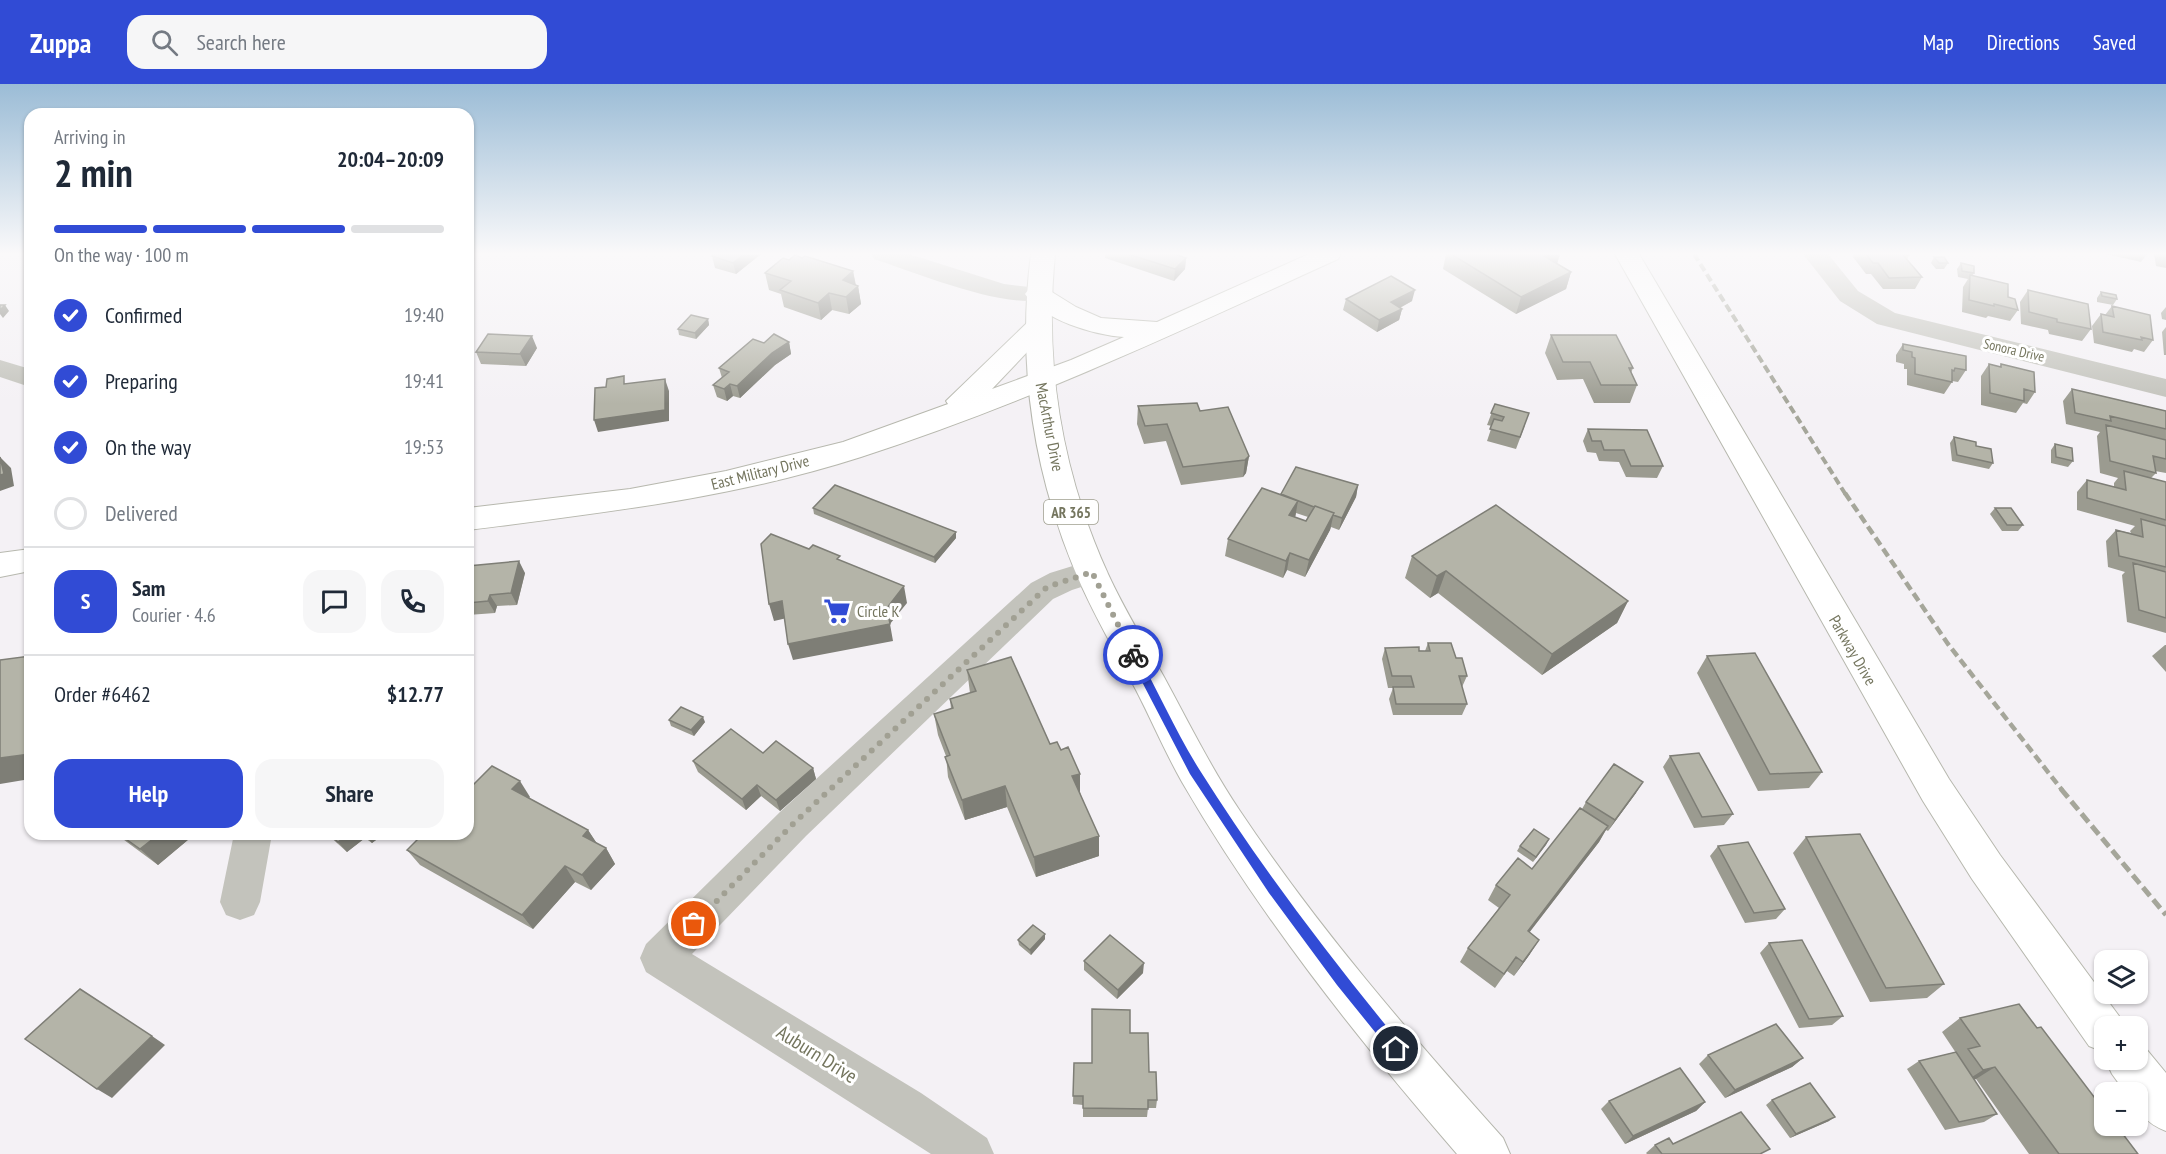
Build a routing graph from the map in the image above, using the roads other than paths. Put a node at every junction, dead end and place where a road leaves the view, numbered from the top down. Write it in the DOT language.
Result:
graph roads {
  1 [pos="1038,304"];
  2 [pos="1053,304"];
  3 [pos="1218,304"];
  4 [pos="1655,304"];
  5 [pos="1863,304"];
  6 [pos="1039,326"];
  7 [pos="1165,328"];
  8 [pos="0,368"];
  9 [pos="24,376"];
  10 [pos="1040,381"];
  11 [pos="2166,388"];
  12 [pos="940,416"];
  13 [pos="474,518"];
  14 [pos="24,561"];
  15 [pos="0,565"];
  16 [pos="1092,572"];
  17 [pos="252,840"];
  18 [pos="240,902"];
  19 [pos="2094,1016"];
  20 [pos="2136,1070"];
  21 [pos="2166,1108"];
  22 [pos="971,1154"];
  23 [pos="1487,1154"];
  1 -- 6 [label="street, MacArthur Drive / AR 365"];
  2 -- 7 [label="street"];
  3 -- 7 [label="street, East Military Drive"];
  4 -- 19 [label="street, Parkway Drive"];
  5 -- 11 [label="street, Sonora Drive"];
  6 -- 10 [label="street, MacArthur Drive / AR 365"];
  6 -- 12 [label="street"];
  7 -- 10 [label="street, East Military Drive"];
  8 -- 9 [label="street"];
  10 -- 12 [label="street, East Military Drive"];
  10 -- 16 [label="street, MacArthur Drive / AR 365"];
  12 -- 13 [label="street, East Military Drive"];
  14 -- 15 [label="street"];
  16 -- 22 [label="street, Auburn Drive"];
  16 -- 23 [label="street, MacArthur Drive / AR 365"];
  17 -- 18 [label="street"];
  20 -- 21 [label="street"];
}
